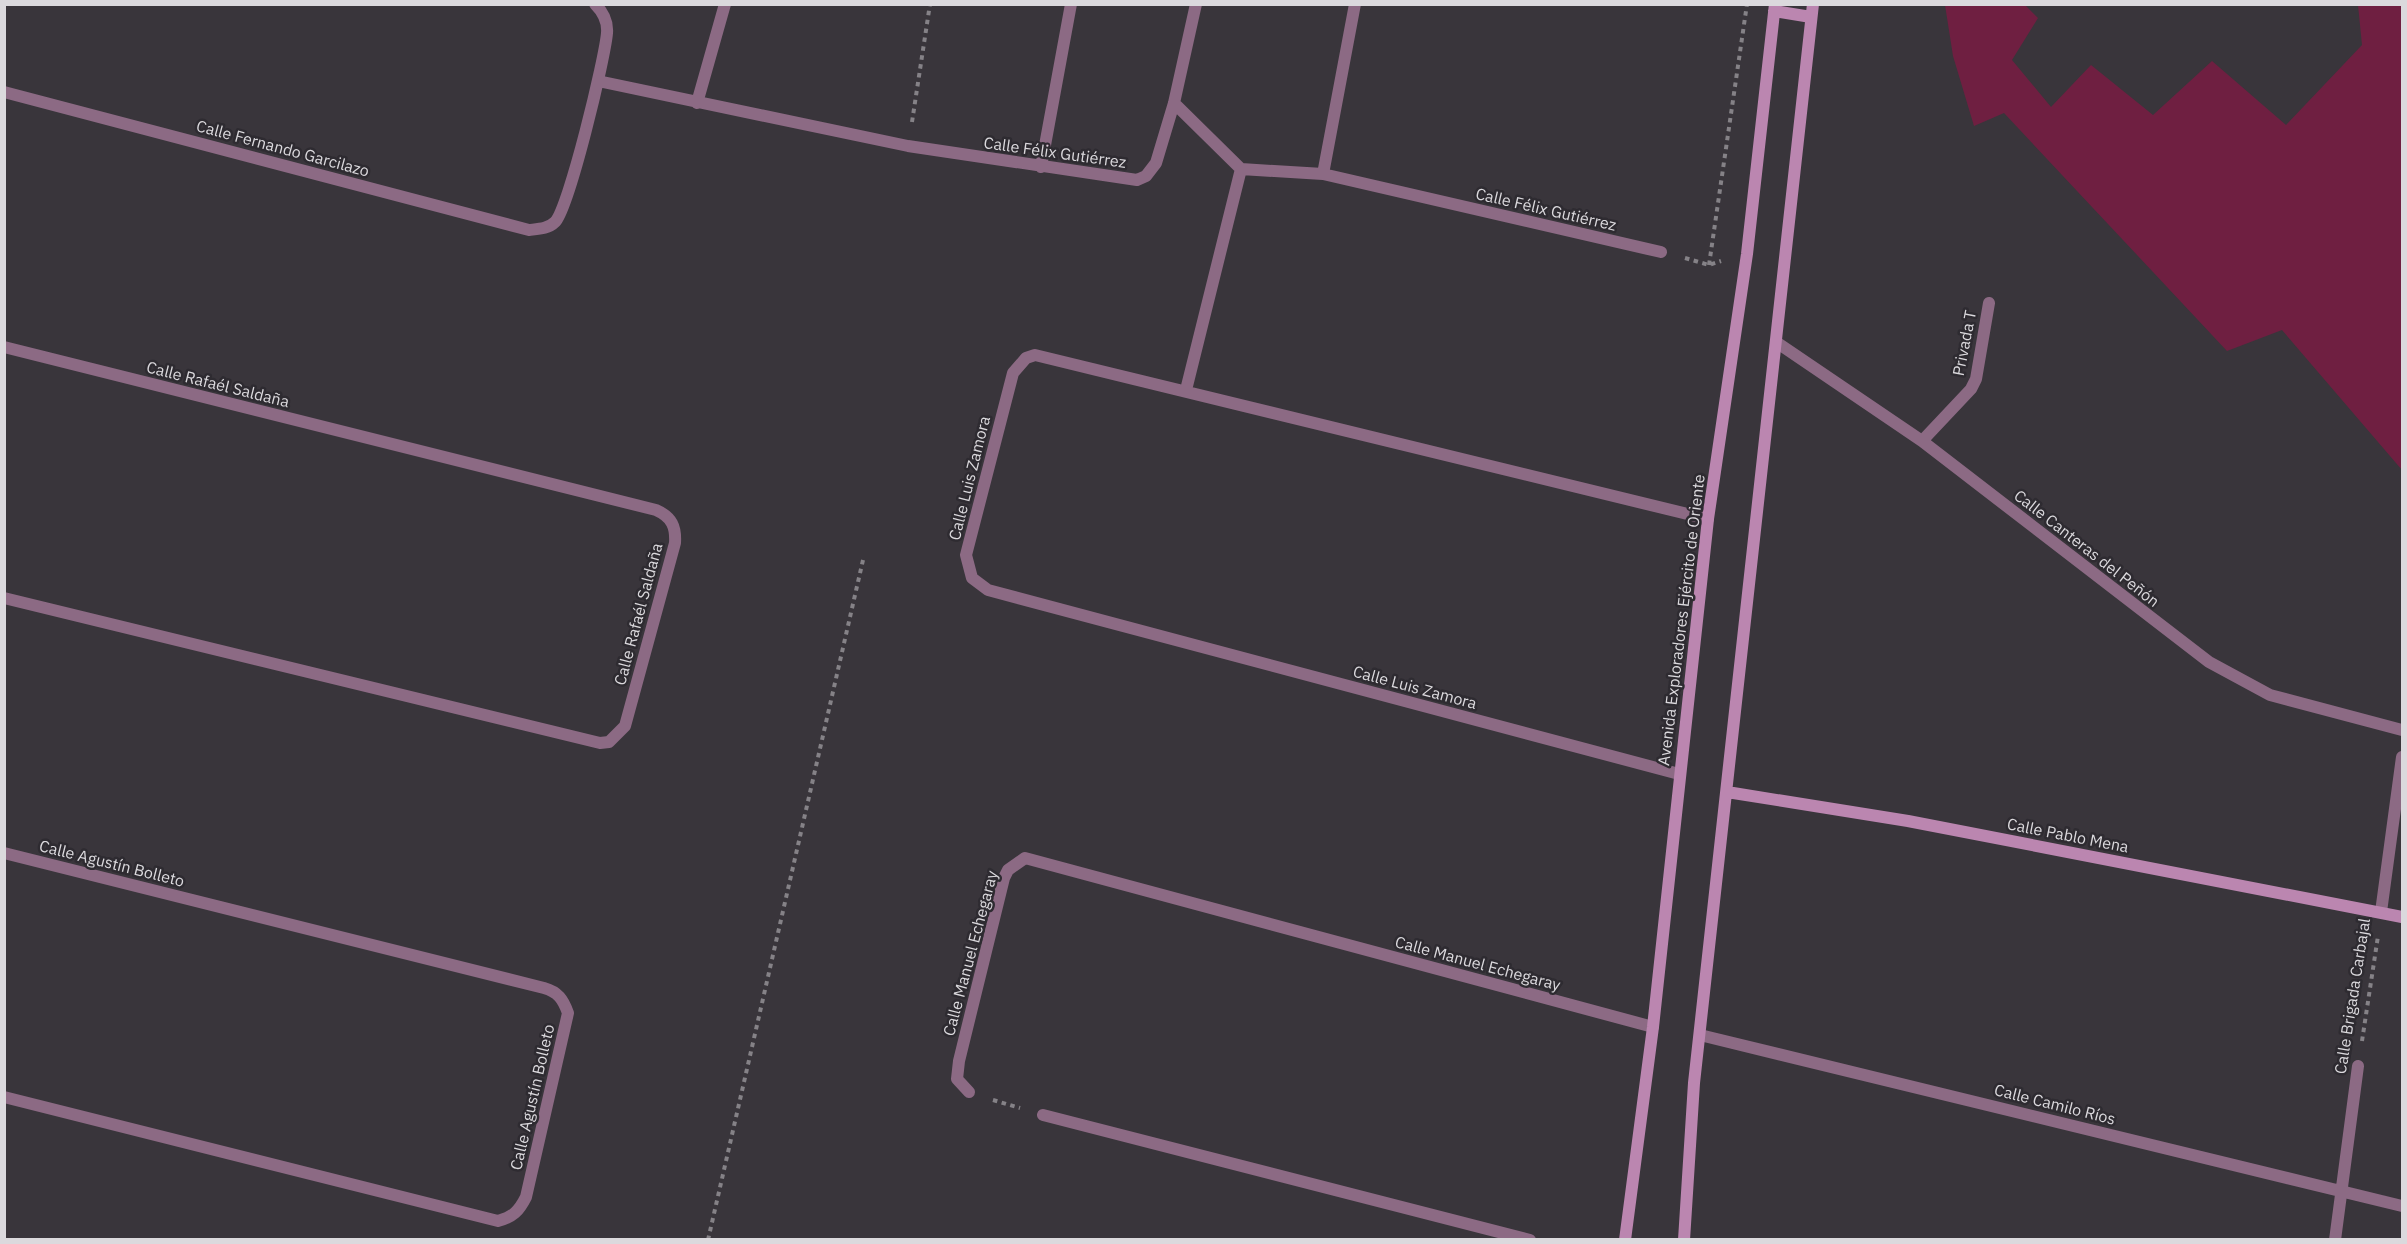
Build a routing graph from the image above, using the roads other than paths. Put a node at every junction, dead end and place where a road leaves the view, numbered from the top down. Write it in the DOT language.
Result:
graph roads {
  1 [pos="725,4"];
  2 [pos="1071,4"];
  3 [pos="1196,4"];
  4 [pos="1355,4"];
  5 [pos="599,8"];
  6 [pos="1775,8"];
  7 [pos="1812,11"];
  8 [pos="598,81"];
  9 [pos="4,92"];
  10 [pos="698,103"];
  11 [pos="1174,103"];
  12 [pos="1041,167"];
  13 [pos="1241,169"];
  14 [pos="1323,174"];
  15 [pos="1661,252"];
  16 [pos="1989,303"];
  17 [pos="1776,342"];
  18 [pos="4,347"];
  19 [pos="1186,390"];
  20 [pos="1922,441"];
  21 [pos="1708,519"];
  22 [pos="4,598"];
  23 [pos="2403,730"];
  24 [pos="2403,757"];
  25 [pos="1679,774"];
  26 [pos="1727,792"];
  27 [pos="4,853"];
  28 [pos="2381,912"];
  29 [pos="2403,917"];
  30 [pos="1653,1027"];
  31 [pos="1700,1035"];
  32 [pos="2358,1066"];
  33 [pos="969,1092"];
  34 [pos="4,1097"];
  35 [pos="1043,1115"];
  36 [pos="2340,1190"];
  37 [pos="2403,1206"];
  38 [pos="1530,1239"];
  39 [pos="1625,1239"];
  40 [pos="1684,1239"];
  41 [pos="2335,1239"];
  1 -- 10 [label="street"];
  2 -- 12 [label="street"];
  3 -- 11 [label="street, Calle Félix Gutiérrez"];
  4 -- 14 [label="street"];
  5 -- 8 [label="street"];
  6 -- 7 [label="street"];
  6 -- 21 [label="street, Avenida Exploradores Ejército de Oriente"];
  7 -- 17 [label="street"];
  8 -- 9 [label="street, Calle Fernando Garcilazo"];
  8 -- 10 [label="street, Calle Félix Gutiérrez"];
  10 -- 12 [label="street, Calle Félix Gutiérrez"];
  11 -- 12 [label="street, Calle Félix Gutiérrez"];
  11 -- 13 [label="street"];
  13 -- 14 [label="street, Calle Félix Gutiérrez"];
  13 -- 19 [label="street"];
  14 -- 15 [label="street, Calle Félix Gutiérrez"];
  16 -- 20 [label="street, Privada T"];
  17 -- 20 [label="street, Calle Canteras del Peñón"];
  17 -- 26 [label="street"];
  18 -- 22 [label="street, Calle Rafaél Saldaña"];
  19 -- 21 [label="street, Calle Luis Zamora"];
  19 -- 25 [label="street, Calle Luis Zamora"];
  20 -- 23 [label="street, Calle Canteras del Peñón"];
  21 -- 25 [label="street, Avenida Exploradores Ejército de Oriente"];
  24 -- 28 [label="street, Calle Brigada Carbajal"];
  25 -- 30 [label="street, Avenida Exploradores Ejército de Oriente"];
  26 -- 28 [label="street, Calle Pablo Mena"];
  26 -- 31 [label="street"];
  27 -- 34 [label="street, Calle Agustín Bolleto"];
  28 -- 29 [label="street, Calle Pablo Mena"];
  30 -- 33 [label="street, Calle Manuel Echegaray"];
  30 -- 39 [label="street, Avenida Exploradores Ejército de Oriente"];
  31 -- 36 [label="street, Calle Camilo Ríos"];
  31 -- 40 [label="street"];
  32 -- 36 [label="street, Calle Brigada Carbajal"];
  35 -- 38 [label="street"];
  36 -- 37 [label="street, Calle Camilo Ríos"];
  36 -- 41 [label="street, Calle Brigada Carbajal"];
}
